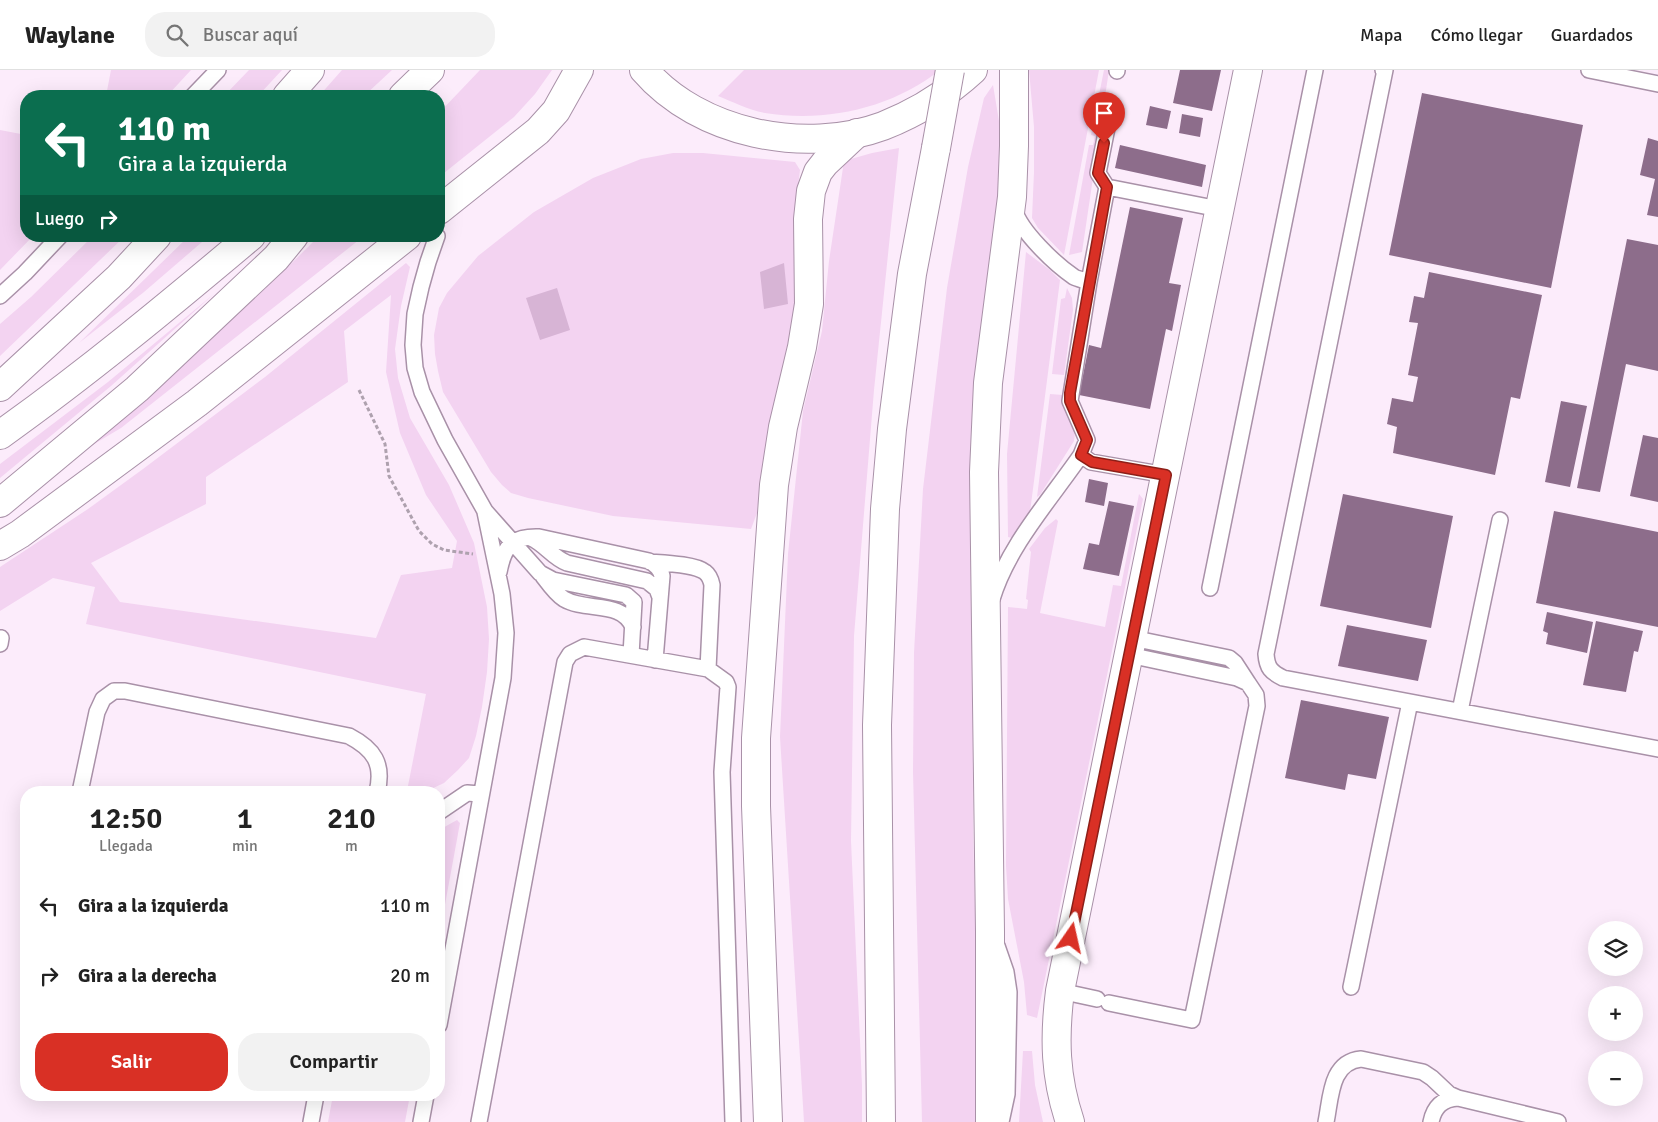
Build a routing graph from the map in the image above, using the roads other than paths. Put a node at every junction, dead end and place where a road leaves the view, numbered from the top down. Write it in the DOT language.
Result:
graph roads {
  1 [pos="218,70"];
  2 [pos="310,70"];
  3 [pos="430,70"];
  4 [pos="579,70"];
  5 [pos="644,70"];
  6 [pos="950,70"];
  7 [pos="973,70"];
  8 [pos="1014,70"];
  9 [pos="1248,70"];
  10 [pos="1314,70"];
  11 [pos="1383,70"];
  12 [pos="1589,70"];
  13 [pos="1658,84"];
  14 [pos="200,90"];
  15 [pos="292,90"];
  16 [pos="409,90"];
  17 [pos="415,90"];
  18 [pos="1110,113"];
  19 [pos="857,133"];
  20 [pos="1107,187"];
  21 [pos="461,193"];
  22 [pos="1012,197"];
  23 [pos="445,205"];
  24 [pos="1219,209"];
  25 [pos="445,222"];
  26 [pos="54,242"];
  27 [pos="151,242"];
  28 [pos="244,242"];
  29 [pos="289,242"];
  30 [pos="398,242"];
  31 [pos="435,242"];
  32 [pos="1089,282"];
  33 [pos="0,296"];
  34 [pos="0,387"];
  35 [pos="0,435"];
  36 [pos="1081,455"];
  37 [pos="1166,475"];
  38 [pos="0,503"];
  39 [pos="485,511"];
  40 [pos="1500,520"];
  41 [pos="519,540"];
  42 [pos="0,546"];
  43 [pos="649,562"];
  44 [pos="498,576"];
  45 [pos="1210,588"];
  46 [pos="660,597"];
  47 [pos="987,617"];
  48 [pos="1131,647"];
  49 [pos="631,655"];
  50 [pos="655,660"];
  51 [pos="708,670"];
  52 [pos="1410,702"];
  53 [pos="1460,711"];
  54 [pos="1658,749"];
  55 [pos="81,786"];
  56 [pos="379,786"];
  57 [pos="480,794"];
  58 [pos="445,808"];
  59 [pos="990,932"];
  60 [pos="1352,987"];
  61 [pos="445,991"];
  62 [pos="1060,991"];
  63 [pos="1458,1098"];
  64 [pos="315,1101"];
  65 [pos="425,1101"];
  66 [pos="311,1122"];
  67 [pos="421,1122"];
  68 [pos="479,1122"];
  69 [pos="733,1122"];
  70 [pos="768,1122"];
  71 [pos="881,1122"];
  72 [pos="990,1122"];
  73 [pos="1001,1122"];
  74 [pos="1070,1122"];
  75 [pos="1326,1122"];
  76 [pos="1431,1122"];
  77 [pos="1558,1122"];
  1 -- 14 [label="lane"];
  2 -- 15 [label="main road"];
  3 -- 16 [label="main road"];
  3 -- 17 [label="main road"];
  4 -- 21 [label="main road"];
  5 -- 19 [label="main road"];
  6 -- 71 [label="main road, bridge"];
  7 -- 19 [label="main road"];
  8 -- 22 [label="main road"];
  9 -- 24 [label="main road"];
  10 -- 45 [label="lane"];
  11 -- 52 [label="lane"];
  12 -- 13 [label="lane"];
  18 -- 20 [label="lane"];
  19 -- 70 [label="main road"];
  20 -- 24 [label="lane"];
  20 -- 32 [label="lane"];
  21 -- 23 [label="main road"];
  21 -- 25 [label="lane"];
  22 -- 32 [label="lane"];
  22 -- 47 [label="main road"];
  24 -- 37 [label="main road"];
  26 -- 33 [label="lane"];
  27 -- 34 [label="main road"];
  28 -- 35 [label="main road"];
  29 -- 38 [label="main road"];
  30 -- 42 [label="main road"];
  31 -- 39 [label="lane"];
  32 -- 36 [label="lane"];
  36 -- 37 [label="lane"];
  36 -- 47 [label="lane"];
  37 -- 48 [label="main road"];
  39 -- 41 [label="lane"];
  39 -- 44 [label="lane"];
  40 -- 53 [label="lane"];
  41 -- 43 [label="lane"];
  41 -- 44 [label="lane"];
  41 -- 46 [label="lane"];
  41 -- 49 [label="lane"];
  43 -- 46 [label="lane"];
  43 -- 51 [label="lane"];
  44 -- 57 [label="lane"];
  46 -- 50 [label="lane"];
  47 -- 59 [label="main road"];
  48 -- 62 [label="main road"];
  48 -- 62 [label="lane"];
  49 -- 50 [label="lane"];
  49 -- 68 [label="lane"];
  50 -- 51 [label="lane"];
  51 -- 69 [label="lane"];
  52 -- 53 [label="lane"];
  52 -- 60 [label="lane"];
  53 -- 54 [label="lane"];
  55 -- 56 [label="lane"];
  57 -- 58 [label="lane"];
  57 -- 61 [label="lane"];
  59 -- 72 [label="main road"];
  59 -- 73 [label="lane"];
  62 -- 74 [label="main road"];
  63 -- 75 [label="lane"];
  63 -- 76 [label="lane"];
  63 -- 77 [label="lane"];
  64 -- 66 [label="lane"];
  65 -- 67 [label="lane"];
}
